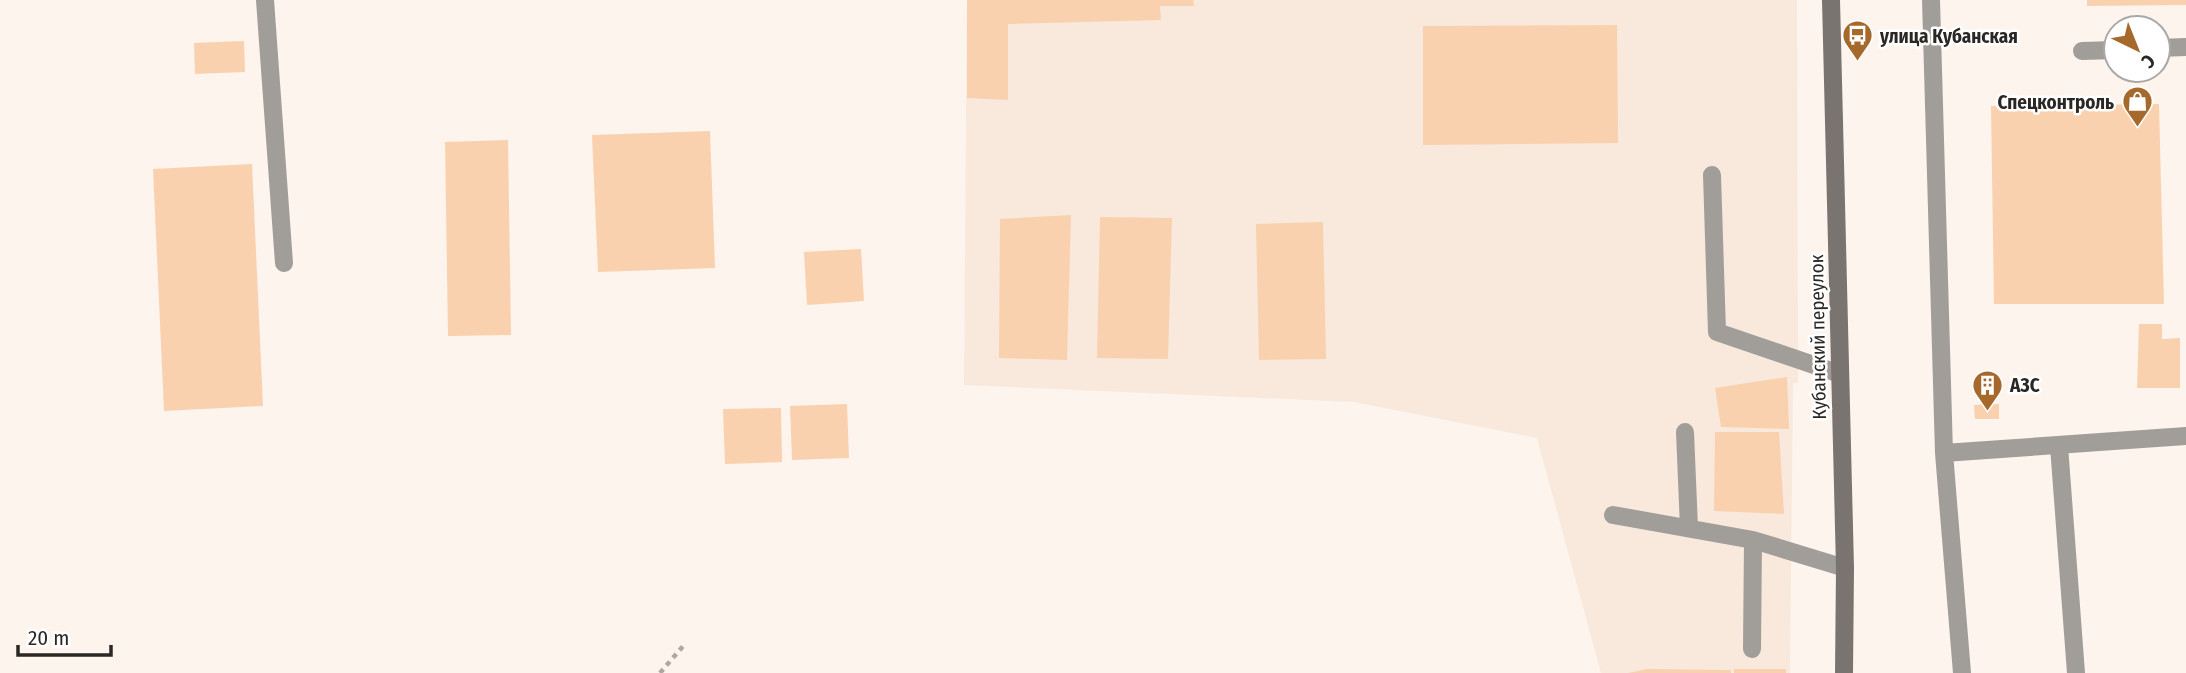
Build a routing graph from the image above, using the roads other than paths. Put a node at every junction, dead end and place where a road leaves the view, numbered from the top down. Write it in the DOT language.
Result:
graph roads {
  1 [pos="265,0"];
  2 [pos="1831,0"];
  3 [pos="1931,0"];
  4 [pos="2102,50"];
  5 [pos="2082,51"];
  6 [pos="1712,175"];
  7 [pos="284,263"];
  8 [pos="1840,374"];
  9 [pos="1685,432"];
  10 [pos="2186,436"];
  11 [pos="2059,446"];
  12 [pos="1944,453"];
  13 [pos="1613,515"];
  14 [pos="1689,528"];
  15 [pos="1753,540"];
  16 [pos="1845,568"];
  17 [pos="1752,649"];
  18 [pos="1844,673"];
  19 [pos="1962,673"];
  20 [pos="2076,673"];
  1 -- 7 [label="lane"];
  2 -- 8 [label="main road, Кубанский переулок"];
  3 -- 12 [label="lane"];
  4 -- 5 [label="lane"];
  6 -- 8 [label="lane"];
  8 -- 16 [label="main road, Кубанский переулок"];
  9 -- 14 [label="lane"];
  10 -- 11 [label="lane"];
  11 -- 12 [label="lane"];
  11 -- 20 [label="lane"];
  12 -- 19 [label="lane"];
  13 -- 14 [label="lane"];
  14 -- 15 [label="lane"];
  15 -- 16 [label="lane"];
  15 -- 17 [label="lane"];
  16 -- 18 [label="main road, Кубанский переулок"];
}
